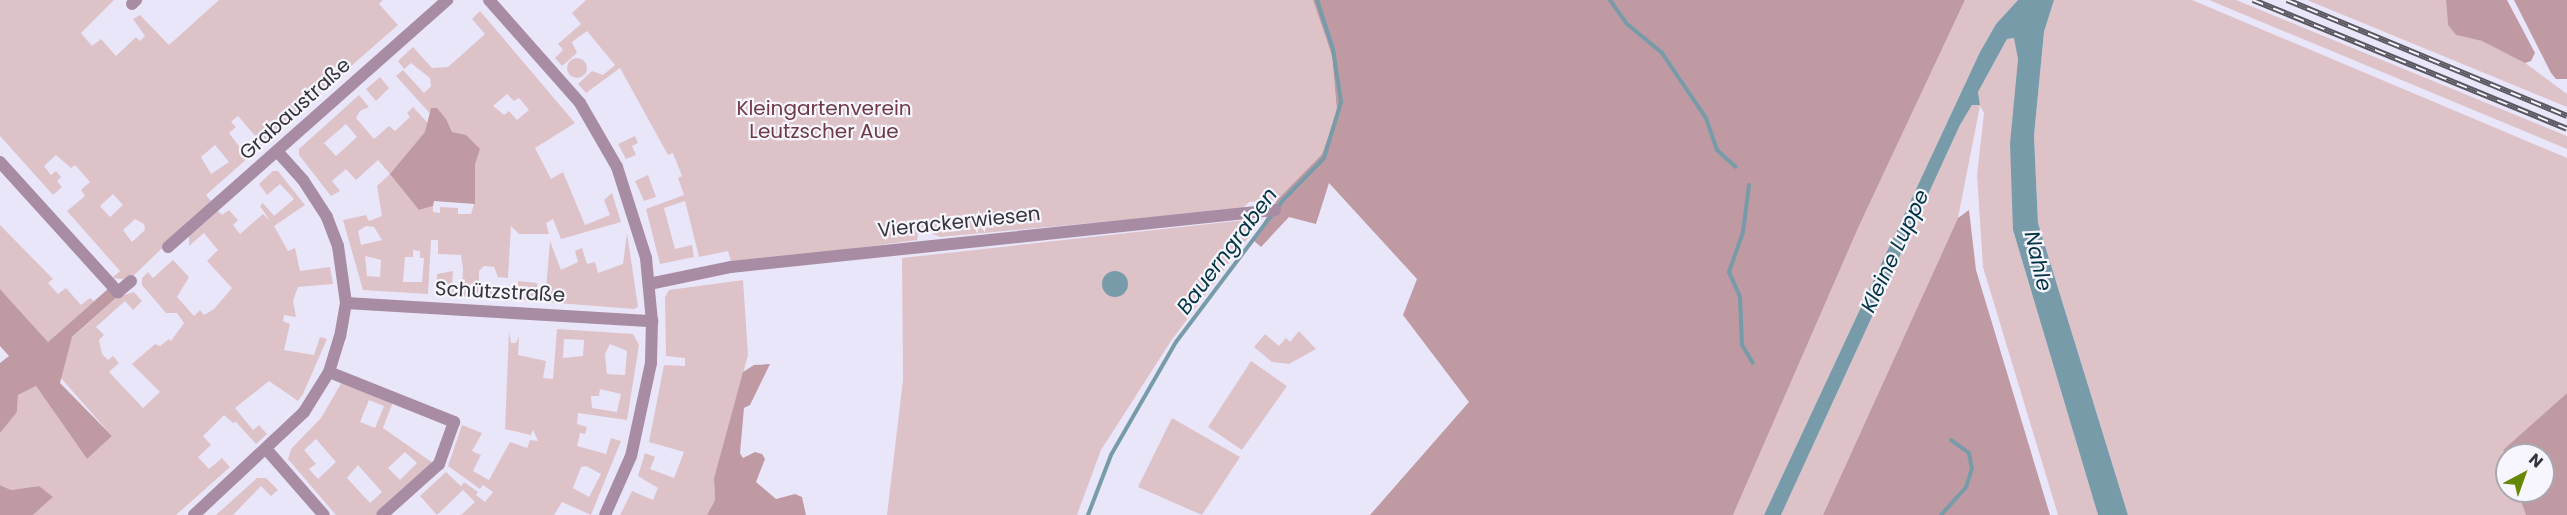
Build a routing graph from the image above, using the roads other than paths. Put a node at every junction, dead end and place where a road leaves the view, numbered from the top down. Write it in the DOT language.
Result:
graph roads {
  1 [pos="447,0"];
  2 [pos="489,0"];
  3 [pos="277,151"];
  4 [pos="0,162"];
  5 [pos="1275,210"];
  6 [pos="168,247"];
  7 [pos="131,281"];
  8 [pos="649,284"];
  9 [pos="346,303"];
  10 [pos="652,321"];
  11 [pos="329,372"];
  12 [pos="267,450"];
  13 [pos="194,515"];
  14 [pos="324,515"];
  15 [pos="382,515"];
  16 [pos="605,515"];
  1 -- 3 [label="street, Grabaustraße"];
  2 -- 8 [label="street"];
  3 -- 6 [label="street, Grabaustraße"];
  3 -- 9 [label="street"];
  4 -- 7 [label="street"];
  5 -- 8 [label="street, Vierackerwiesen"];
  8 -- 10 [label="street"];
  9 -- 10 [label="street, Schützstraße"];
  9 -- 11 [label="street"];
  10 -- 16 [label="street"];
  11 -- 12 [label="street"];
  11 -- 15 [label="street"];
  12 -- 13 [label="street"];
  12 -- 14 [label="street"];
}
